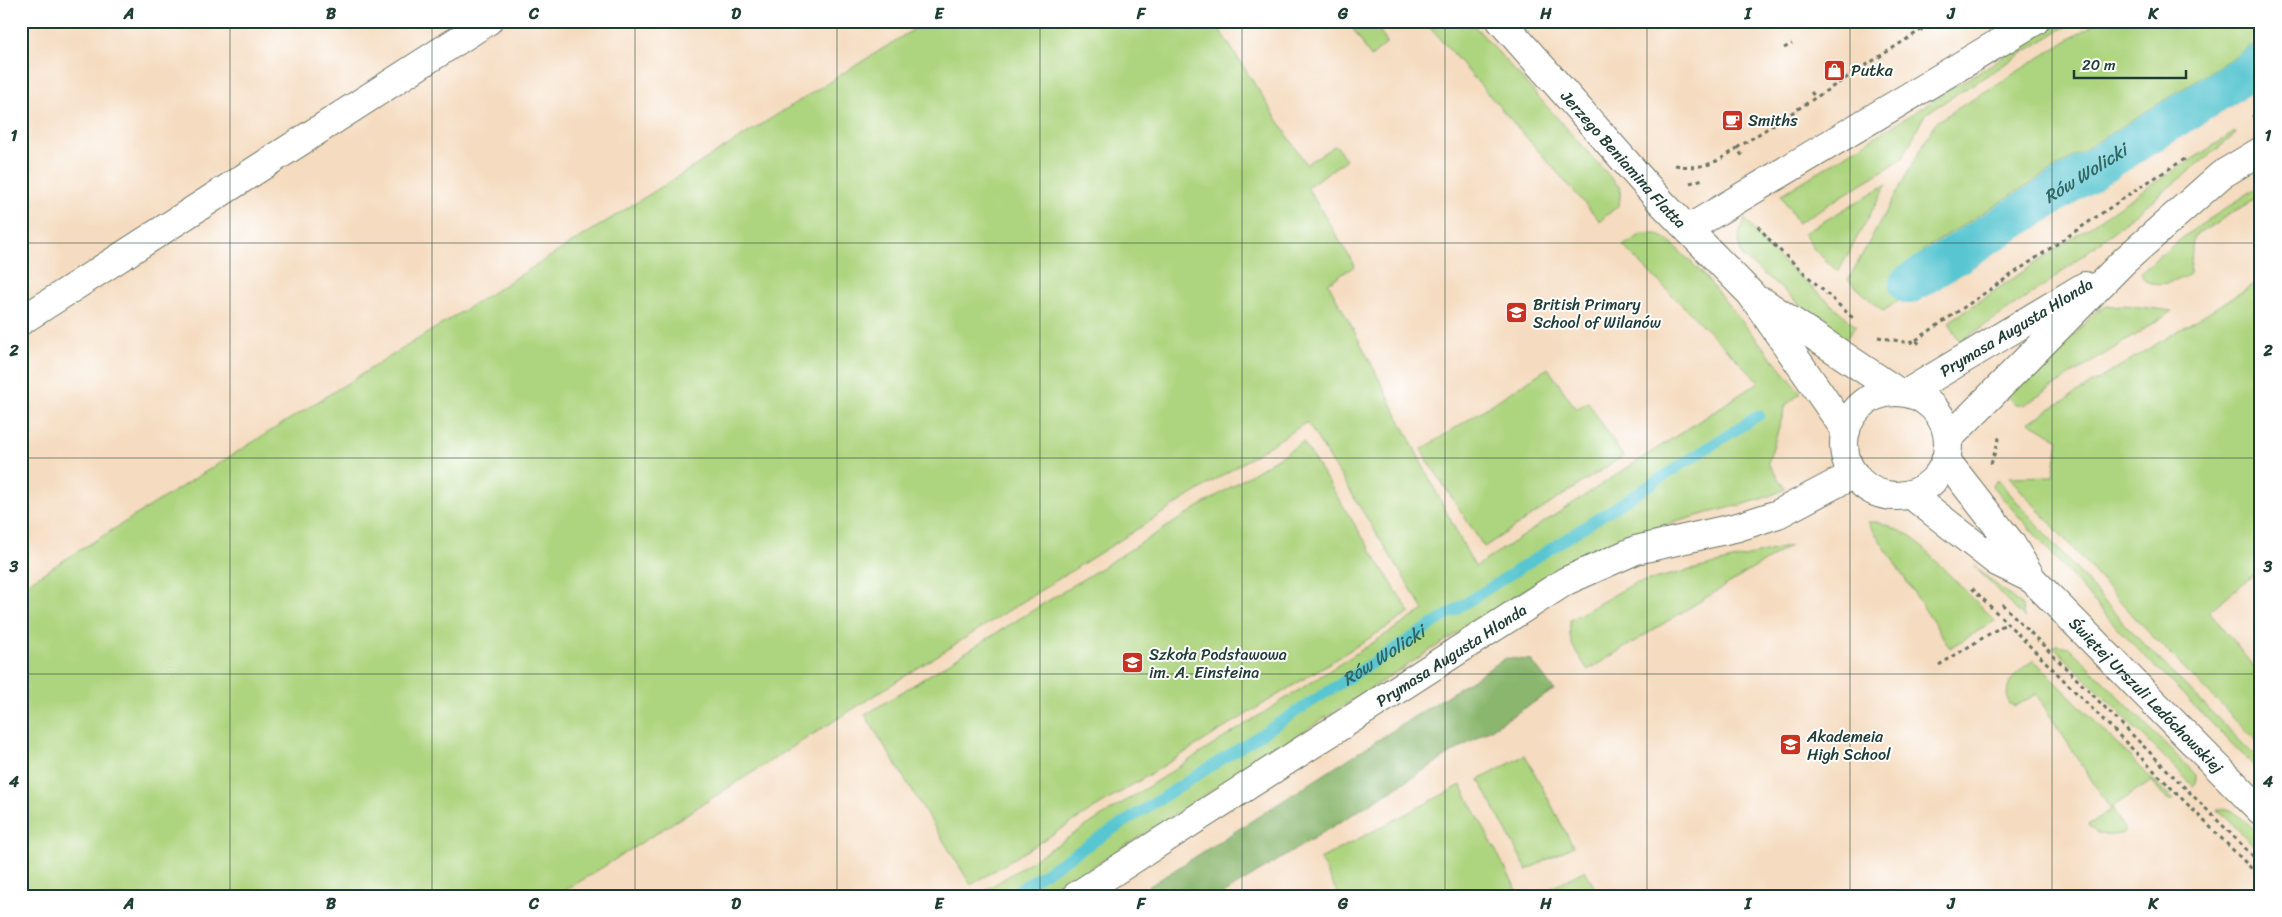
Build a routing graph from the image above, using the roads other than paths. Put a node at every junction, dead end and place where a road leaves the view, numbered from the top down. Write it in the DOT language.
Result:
graph roads {
  1 [pos="488,21"];
  2 [pos="1501,21"];
  3 [pos="2035,21"];
  4 [pos="2261,151"];
  5 [pos="1688,229"];
  6 [pos="2124,261"];
  7 [pos="1751,294"];
  8 [pos="21,321"];
  9 [pos="1903,392"];
  10 [pos="1846,431"];
  11 [pos="1947,450"];
  12 [pos="1854,474"];
  13 [pos="1910,494"];
  14 [pos="2032,580"];
  15 [pos="2261,811"];
  16 [pos="1076,896"];
  1 -- 8 [label="street"];
  2 -- 5 [label="street, Jerzego Beniamina Flatta"];
  3 -- 5 [label="street"];
  4 -- 6 [label="street, Prymasa Augusta Hlonda"];
  5 -- 7 [label="street, Jerzego Beniamina Flatta"];
  6 -- 9 [label="street, Prymasa Augusta Hlonda"];
  6 -- 11 [label="street, Prymasa Augusta Hlonda"];
  7 -- 9 [label="street, Jerzego Beniamina Flatta"];
  7 -- 10 [label="street, Jerzego Beniamina Flatta"];
  9 -- 10 [label="street"];
  9 -- 11 [label="street"];
  10 -- 12 [label="street"];
  11 -- 13 [label="street"];
  11 -- 14 [label="street, Świętej Urszuli Ledóchowskiej"];
  12 -- 13 [label="street"];
  12 -- 16 [label="street, Prymasa Augusta Hlonda"];
  13 -- 14 [label="street, Świętej Urszuli Ledóchowskiej"];
  14 -- 15 [label="street, Świętej Urszuli Ledóchowskiej"];
}
